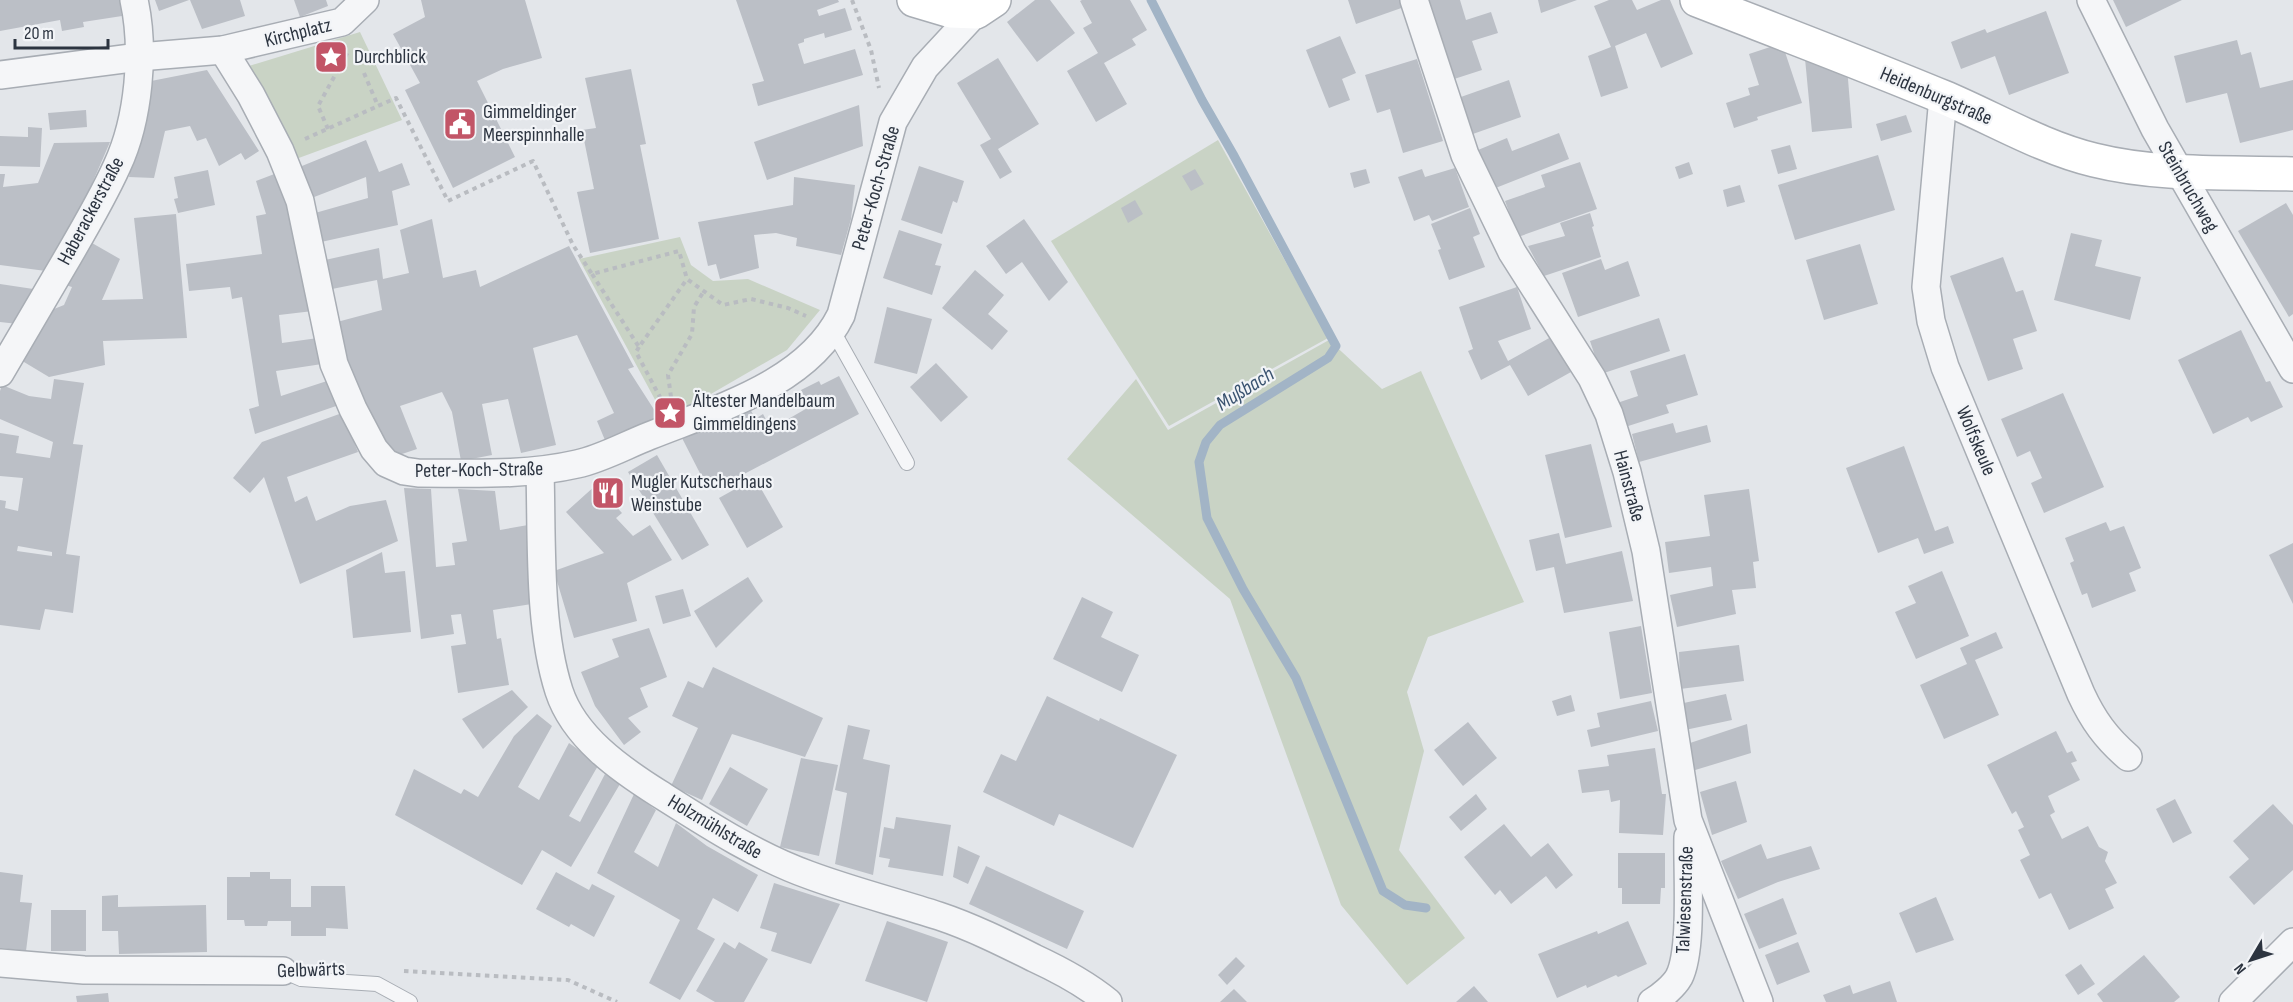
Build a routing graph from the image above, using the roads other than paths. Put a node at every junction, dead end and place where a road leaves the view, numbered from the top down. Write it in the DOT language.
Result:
graph roads {
  1 [pos="134,0"];
  2 [pos="364,0"];
  3 [pos="914,0"];
  4 [pos="1414,0"];
  5 [pos="1697,0"];
  6 [pos="2091,0"];
  7 [pos="985,6"];
  8 [pos="223,50"];
  9 [pos="139,57"];
  10 [pos="0,75"];
  11 [pos="1943,97"];
  12 [pos="2180,171"];
  13 [pos="2293,174"];
  14 [pos="833,331"];
  15 [pos="2293,369"];
  16 [pos="0,373"];
  17 [pos="907,463"];
  18 [pos="540,471"];
  19 [pos="2128,757"];
  20 [pos="1688,820"];
  21 [pos="2293,942"];
  22 [pos="0,963"];
  23 [pos="284,971"];
  24 [pos="410,1002"];
  25 [pos="1108,1002"];
  26 [pos="1652,1002"];
  27 [pos="1759,1002"];
  28 [pos="2233,1002"];
  1 -- 9 [label="street, Haberackerstraße"];
  2 -- 8 [label="street, Kirchplatz"];
  3 -- 7 [label="street"];
  4 -- 20 [label="street, Hainstraße"];
  5 -- 11 [label="street, Heidenburgstraße"];
  6 -- 12 [label="street, Steinbruchweg"];
  7 -- 14 [label="street, Peter-Koch-Straße"];
  8 -- 9 [label="street"];
  8 -- 18 [label="street, Peter-Koch-Straße"];
  9 -- 10 [label="street"];
  9 -- 16 [label="street, Haberackerstraße"];
  11 -- 12 [label="street, Heidenburgstraße"];
  11 -- 19 [label="street, Wolfskeule"];
  12 -- 13 [label="street, Heidenburgstraße"];
  12 -- 15 [label="street, Steinbruchweg"];
  14 -- 17 [label="lane"];
  14 -- 18 [label="street, Peter-Koch-Straße"];
  18 -- 25 [label="street, Holzmühlstraße"];
  20 -- 26 [label="street, Talwiesenstraße"];
  20 -- 27 [label="street, Hainstraße"];
  21 -- 28 [label="street"];
  22 -- 23 [label="street, Gelbwärts"];
  23 -- 24 [label="lane"];
}
